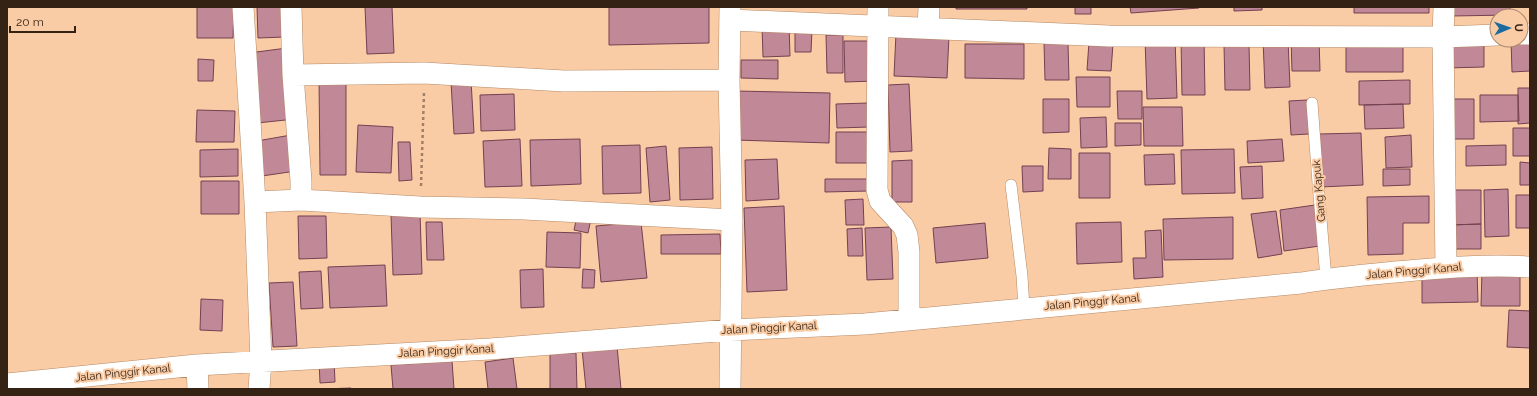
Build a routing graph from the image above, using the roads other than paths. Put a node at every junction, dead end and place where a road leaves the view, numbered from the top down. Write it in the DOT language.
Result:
graph roads {
  1 [pos="244,7"];
  2 [pos="291,7"];
  3 [pos="930,7"];
  4 [pos="1444,7"];
  5 [pos="730,13"];
  6 [pos="878,16"];
  7 [pos="928,28"];
  8 [pos="1489,35"];
  9 [pos="1443,36"];
  10 [pos="293,75"];
  11 [pos="729,80"];
  12 [pos="1312,103"];
  13 [pos="1011,184"];
  14 [pos="301,200"];
  15 [pos="255,202"];
  16 [pos="732,220"];
  17 [pos="1446,267"];
  18 [pos="1530,267"];
  19 [pos="1326,279"];
  20 [pos="1024,308"];
  21 [pos="908,319"];
  22 [pos="730,330"];
  23 [pos="260,361"];
  24 [pos="196,365"];
  25 [pos="7,384"];
  26 [pos="198,389"];
  27 [pos="259,389"];
  28 [pos="730,389"];
  1 -- 15 [label="street"];
  2 -- 10 [label="street"];
  3 -- 7 [label="street"];
  4 -- 9 [label="street"];
  5 -- 6 [label="street"];
  5 -- 11 [label="street"];
  6 -- 7 [label="street"];
  6 -- 21 [label="street"];
  7 -- 9 [label="street"];
  8 -- 9 [label="street"];
  9 -- 17 [label="street"];
  10 -- 11 [label="street"];
  10 -- 14 [label="street"];
  11 -- 16 [label="street"];
  12 -- 19 [label="lane, Gang Kapuk"];
  13 -- 20 [label="lane"];
  14 -- 15 [label="street"];
  14 -- 16 [label="street"];
  15 -- 23 [label="street"];
  16 -- 22 [label="street"];
  17 -- 18 [label="street, Jalan Pinggir Kanal"];
  17 -- 19 [label="street, Jalan Pinggir Kanal"];
  19 -- 20 [label="street, Jalan Pinggir Kanal"];
  20 -- 21 [label="street, Jalan Pinggir Kanal"];
  21 -- 22 [label="street, Jalan Pinggir Kanal"];
  22 -- 23 [label="street, Jalan Pinggir Kanal"];
  22 -- 28 [label="street"];
  23 -- 24 [label="street, Jalan Pinggir Kanal"];
  23 -- 27 [label="street"];
  24 -- 25 [label="street, Jalan Pinggir Kanal"];
  24 -- 26 [label="street"];
}
